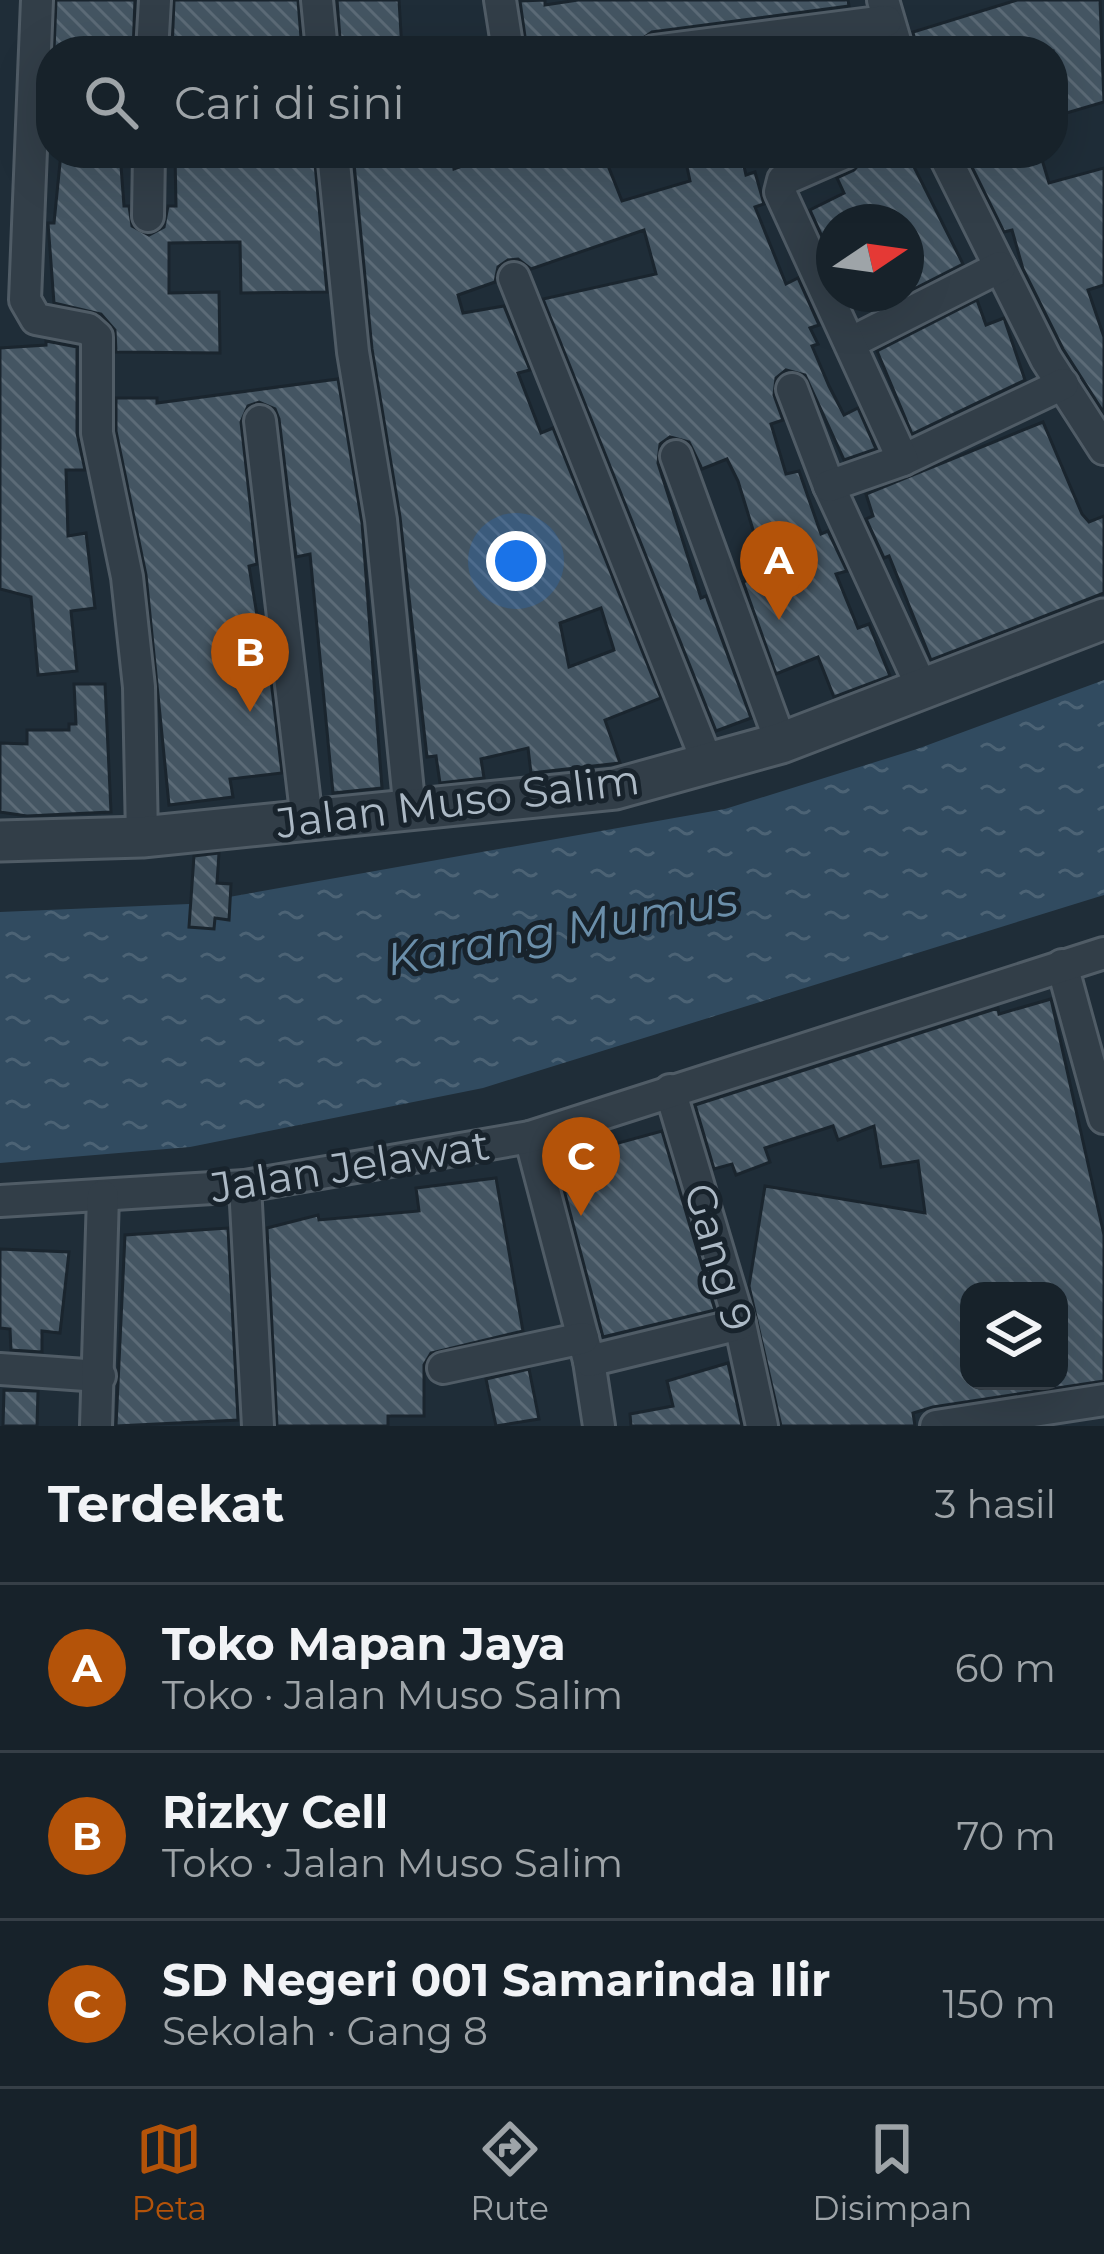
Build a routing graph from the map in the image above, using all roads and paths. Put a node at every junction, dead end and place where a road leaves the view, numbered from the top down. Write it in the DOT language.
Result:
graph roads {
  1 [pos="37,0"];
  2 [pos="154,0"];
  3 [pos="317,0"];
  4 [pos="500,0"];
  5 [pos="885,11"];
  6 [pos="153,36"];
  7 [pos="321,36"];
  8 [pos="506,36"];
  9 [pos="741,36"];
  10 [pos="149,168"];
  11 [pos="335,168"];
  12 [pos="811,168"];
  13 [pos="950,168"];
  14 [pos="148,216"];
  15 [pos="1000,267"];
  16 [pos="514,278"];
  17 [pos="850,343"];
  18 [pos="1063,384"];
  19 [pos="792,389"];
  20 [pos="260,421"];
  21 [pos="1104,448"];
  22 [pos="676,455"];
  23 [pos="903,460"];
  24 [pos="829,486"];
  25 [pos="1104,619"];
  26 [pos="923,691"];
  27 [pos="781,743"];
  28 [pos="708,764"];
  29 [pos="410,812"];
  30 [pos="307,821"];
  31 [pos="142,837"];
  32 [pos="0,841"];
  33 [pos="1104,953"];
  34 [pos="1062,965"];
  35 [pos="670,1090"];
  36 [pos="1104,1118"];
  37 [pos="530,1137"];
  38 [pos="245,1186"];
  39 [pos="103,1196"];
  40 [pos="0,1202"];
  41 [pos="740,1324"];
  42 [pos="586,1349"];
  43 [pos="443,1368"];
  44 [pos="0,1369"];
  45 [pos="100,1376"];
  46 [pos="1104,1400"];
  47 [pos="1074,1416"];
  48 [pos="96,1426"];
  49 [pos="258,1426"];
  50 [pos="599,1426"];
  51 [pos="762,1426"];
  52 [pos="936,1426"];
  1 -- 31 [label="street"];
  2 -- 6 [label="street"];
  3 -- 7 [label="street"];
  4 -- 8 [label="street"];
  5 -- 9 [label="street"];
  10 -- 14 [label="street"];
  11 -- 29 [label="street"];
  12 -- 17 [label="street"];
  13 -- 15 [label="street"];
  15 -- 17 [label="street"];
  15 -- 18 [label="street"];
  16 -- 28 [label="street"];
  17 -- 23 [label="street"];
  18 -- 21 [label="street"];
  18 -- 23 [label="street"];
  19 -- 24 [label="street"];
  20 -- 30 [label="street"];
  22 -- 27 [label="street"];
  23 -- 24 [label="street"];
  24 -- 26 [label="street"];
  25 -- 26 [label="street, Jalan Muso Salim"];
  26 -- 27 [label="street, Jalan Muso Salim"];
  27 -- 28 [label="street, Jalan Muso Salim"];
  28 -- 29 [label="street, Jalan Muso Salim"];
  29 -- 30 [label="street, Jalan Muso Salim"];
  30 -- 31 [label="street, Jalan Muso Salim"];
  31 -- 32 [label="street, Jalan Muso Salim"];
  33 -- 34 [label="street, Jalan Jelawat"];
  34 -- 35 [label="street, Jalan Jelawat"];
  34 -- 36 [label="street"];
  35 -- 37 [label="street, Jalan Jelawat"];
  35 -- 41 [label="street, Gang 9"];
  37 -- 38 [label="street, Jalan Jelawat"];
  37 -- 42 [label="street"];
  38 -- 39 [label="street, Jalan Jelawat"];
  38 -- 49 [label="street"];
  39 -- 40 [label="street, Jalan Jelawat"];
  39 -- 45 [label="street"];
  41 -- 42 [label="street"];
  41 -- 51 [label="street, Gang 9"];
  42 -- 43 [label="street"];
  42 -- 50 [label="street"];
  44 -- 45 [label="street"];
  45 -- 48 [label="street"];
  46 -- 47 [label="street"];
  47 -- 52 [label="street"];
}
